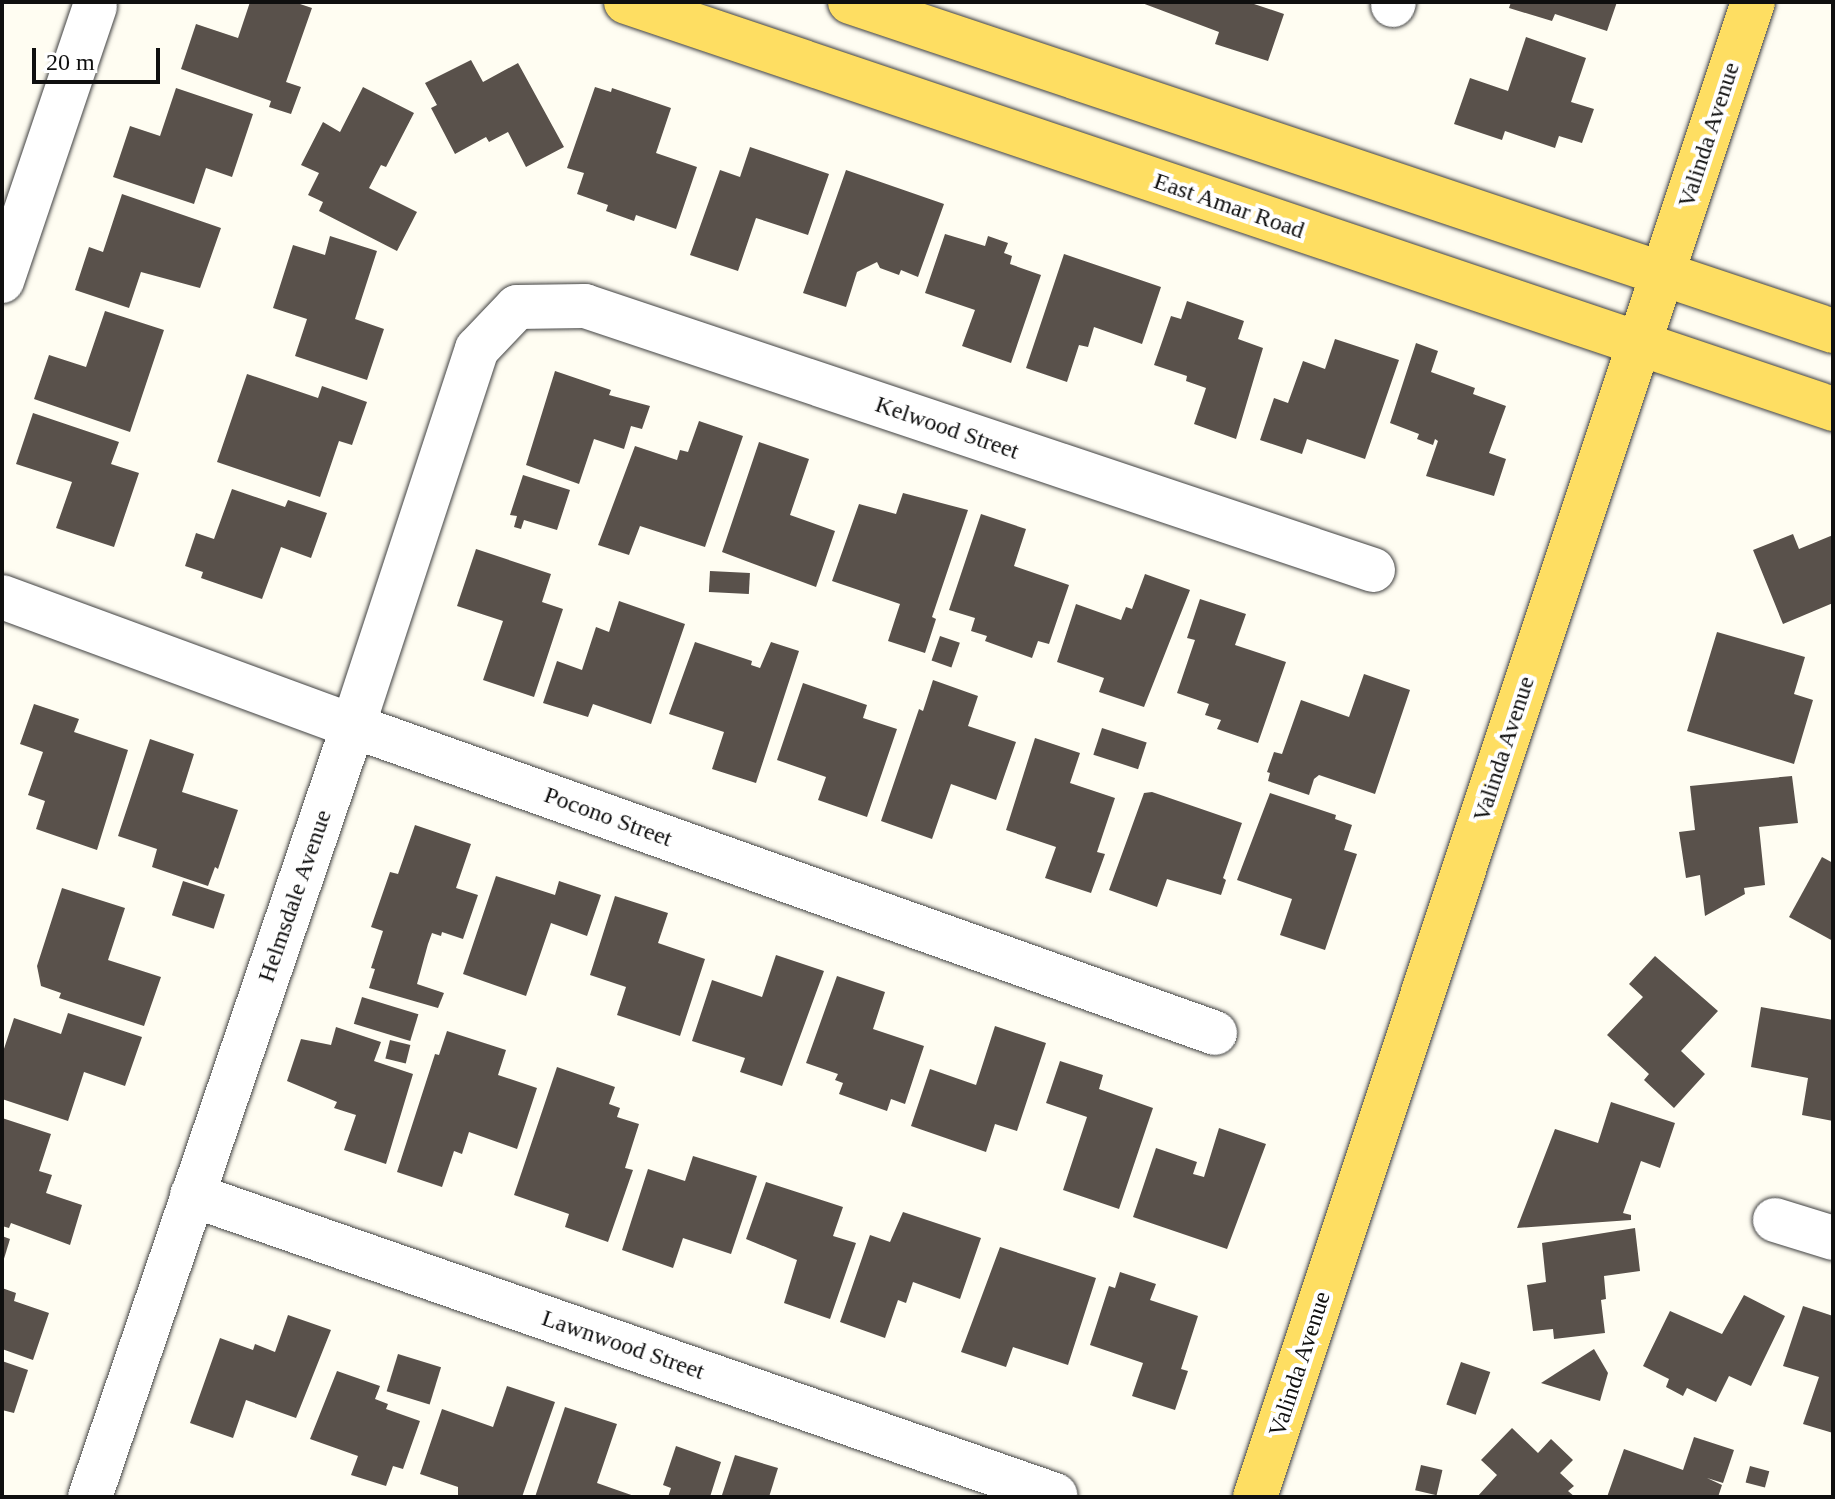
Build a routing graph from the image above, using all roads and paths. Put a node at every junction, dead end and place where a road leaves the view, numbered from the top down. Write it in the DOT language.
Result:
graph roads {
  1 [pos="626,2"];
  2 [pos="850,2"];
  3 [pos="1753,2"];
  4 [pos="95,6"];
  5 [pos="1662,275"];
  6 [pos="2,281"];
  7 [pos="517,307"];
  8 [pos="1833,331"];
  9 [pos="1639,343"];
  10 [pos="1833,409"];
  11 [pos="1373,570"];
  12 [pos="2,597"];
  13 [pos="353,726"];
  14 [pos="1215,1033"];
  15 [pos="192,1195"];
  16 [pos="1775,1220"];
  17 [pos="1833,1238"];
  18 [pos="1055,1495"];
  19 [pos="90,1497"];
  20 [pos="1255,1497"];
  1 -- 9 [label="main road, East Amar Road"];
  2 -- 5 [label="main road"];
  3 -- 5 [label="main road, Valinda Avenue"];
  4 -- 6 [label="street"];
  5 -- 8 [label="main road"];
  5 -- 9 [label="main road, Valinda Avenue"];
  7 -- 11 [label="street, Kelwood Street"];
  7 -- 13 [label="street, Helmsdale Avenue"];
  9 -- 10 [label="main road, East Amar Road"];
  9 -- 20 [label="main road, Valinda Avenue"];
  12 -- 13 [label="street, Pocono Street"];
  13 -- 14 [label="street, Pocono Street"];
  13 -- 15 [label="street, Helmsdale Avenue"];
  15 -- 18 [label="street, Lawnwood Street"];
  15 -- 19 [label="street, Helmsdale Avenue"];
  16 -- 17 [label="street"];
}
